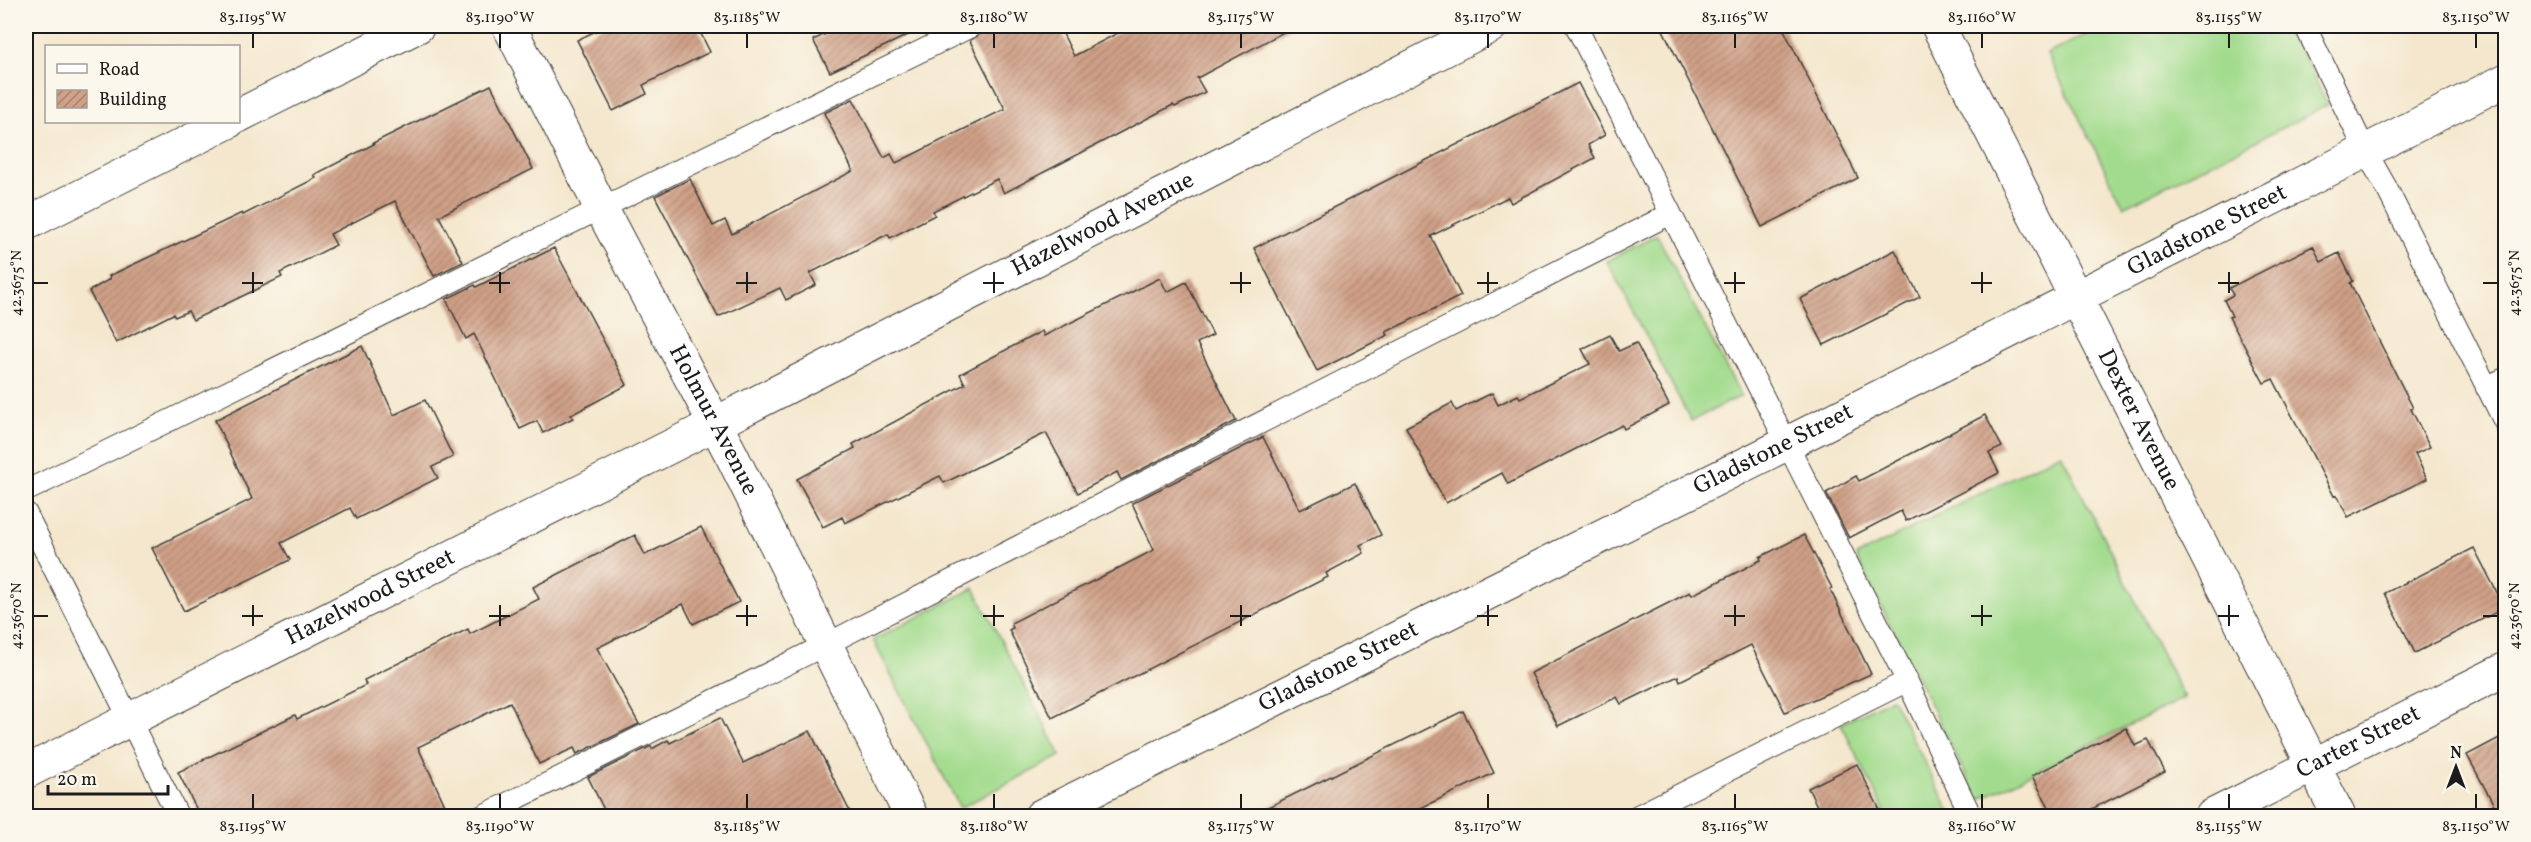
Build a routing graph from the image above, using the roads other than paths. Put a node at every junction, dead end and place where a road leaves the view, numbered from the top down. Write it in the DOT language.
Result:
graph roads {
  1 [pos="418,26"];
  2 [pos="509,26"];
  3 [pos="972,26"];
  4 [pos="1491,26"];
  5 [pos="1576,26"];
  6 [pos="1938,26"];
  7 [pos="2305,26"];
  8 [pos="2505,80"];
  9 [pos="240,115"];
  10 [pos="226,123"];
  11 [pos="2365,150"];
  12 [pos="601,208"];
  13 [pos="1670,214"];
  14 [pos="26,224"];
  15 [pos="2077,296"];
  16 [pos="2505,378"];
  17 [pos="2486,387"];
  18 [pos="715,424"];
  19 [pos="2505,425"];
  20 [pos="1786,444"];
  21 [pos="26,491"];
  22 [pos="26,513"];
  23 [pos="825,645"];
  24 [pos="2505,669"];
  25 [pos="1907,681"];
  26 [pos="129,720"];
  27 [pos="2314,765"];
  28 [pos="26,772"];
  29 [pos="178,816"];
  30 [pos="482,816"];
  31 [pos="911,816"];
  32 [pos="1041,816"];
  33 [pos="1637,816"];
  34 [pos="1971,816"];
  35 [pos="2212,816"];
  36 [pos="2339,816"];
  1 -- 9 [label="street"];
  2 -- 12 [label="street, Holmur Avenue"];
  3 -- 12 [label="lane"];
  4 -- 18 [label="street, Hazelwood Avenue"];
  5 -- 13 [label="lane"];
  6 -- 15 [label="street, Dexter Avenue"];
  7 -- 11 [label="lane"];
  8 -- 11 [label="street, Gladstone Street"];
  10 -- 14 [label="street"];
  11 -- 15 [label="street, Gladstone Street"];
  11 -- 17 [label="lane"];
  12 -- 18 [label="street, Holmur Avenue"];
  12 -- 21 [label="lane"];
  13 -- 20 [label="lane"];
  13 -- 23 [label="lane"];
  15 -- 20 [label="street, Gladstone Street"];
  15 -- 27 [label="street, Dexter Avenue"];
  16 -- 17 [label="lane"];
  17 -- 19 [label="lane"];
  18 -- 23 [label="street, Holmur Avenue"];
  18 -- 26 [label="street, Hazelwood Street"];
  20 -- 25 [label="lane"];
  20 -- 32 [label="street, Gladstone Street"];
  22 -- 26 [label="lane"];
  23 -- 30 [label="lane"];
  23 -- 31 [label="street, Holmur Avenue"];
  24 -- 27 [label="street, Carter Street"];
  25 -- 33 [label="lane"];
  25 -- 34 [label="lane"];
  26 -- 28 [label="street, Hazelwood Street"];
  26 -- 29 [label="lane"];
  27 -- 35 [label="street, Carter Street"];
  27 -- 36 [label="street, Dexter Avenue"];
}
